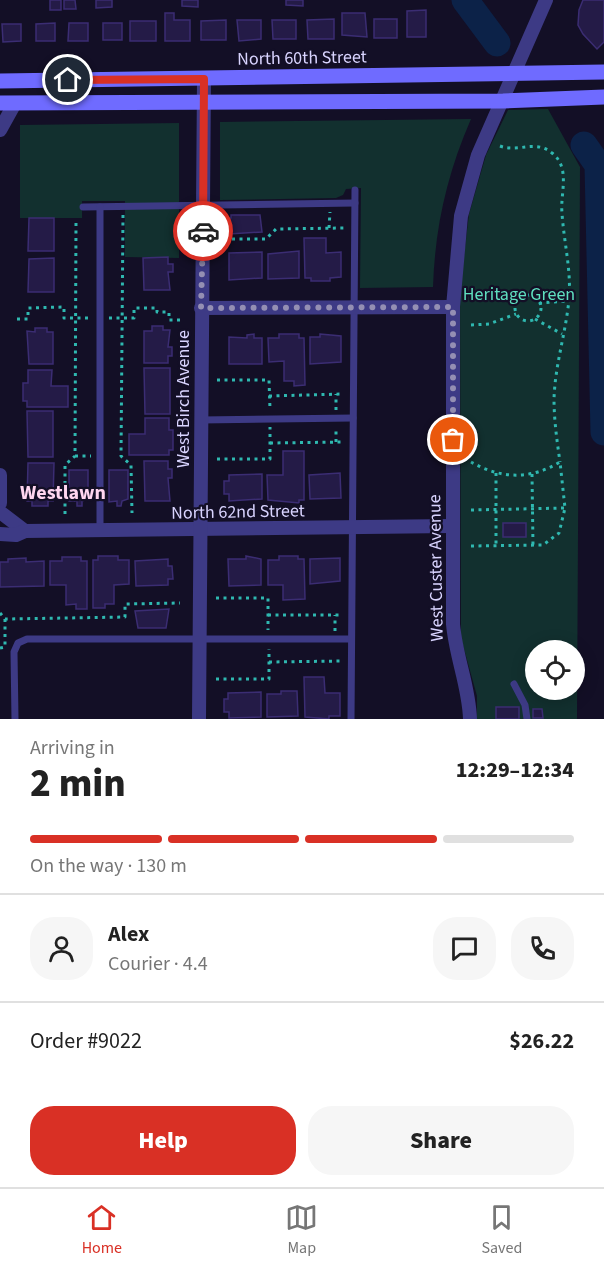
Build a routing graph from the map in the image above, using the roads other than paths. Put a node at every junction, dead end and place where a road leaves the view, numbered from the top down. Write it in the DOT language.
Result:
graph roads {
  1 [pos="546,0"];
  2 [pos="604,72"];
  3 [pos="515,73"];
  4 [pos="204,79"];
  5 [pos="0,81"];
  6 [pos="604,97"];
  7 [pos="502,101"];
  8 [pos="205,102"];
  9 [pos="7,103"];
  10 [pos="0,129"];
  11 [pos="356,190"];
  12 [pos="356,203"];
  13 [pos="203,206"];
  14 [pos="83,207"];
  15 [pos="100,207"];
  16 [pos="453,307"];
  17 [pos="201,308"];
  18 [pos="355,308"];
  19 [pos="353,418"];
  20 [pos="201,420"];
  21 [pos="0,475"];
  22 [pos="0,504"];
  23 [pos="0,512"];
  24 [pos="453,526"];
  25 [pos="352,528"];
  26 [pos="25,531"];
  27 [pos="100,531"];
  28 [pos="200,531"];
  29 [pos="0,534"];
  30 [pos="200,638"];
  31 [pos="351,639"];
  32 [pos="514,684"];
  33 [pos="15,719"];
  34 [pos="200,719"];
  35 [pos="351,719"];
  36 [pos="470,719"];
  37 [pos="527,719"];
  1 -- 3 [label="street, West Custer Avenue"];
  2 -- 3 [label="main road, North 60th Street"];
  3 -- 4 [label="main road, North 60th Street"];
  3 -- 7 [label="street, West Custer Avenue"];
  4 -- 5 [label="main road, North 60th Street"];
  4 -- 8 [label="street, West Birch Avenue"];
  6 -- 7 [label="main road"];
  7 -- 8 [label="main road"];
  7 -- 16 [label="street, West Custer Avenue"];
  8 -- 9 [label="main road"];
  8 -- 13 [label="street, West Birch Avenue"];
  9 -- 10 [label="street"];
  11 -- 12 [label="lane"];
  12 -- 13 [label="lane"];
  12 -- 18 [label="lane"];
  13 -- 15 [label="lane"];
  13 -- 17 [label="street, West Birch Avenue"];
  14 -- 15 [label="lane"];
  15 -- 27 [label="lane"];
  16 -- 18 [label="street"];
  16 -- 24 [label="street, West Custer Avenue"];
  17 -- 18 [label="street"];
  17 -- 20 [label="street, West Birch Avenue"];
  18 -- 19 [label="lane"];
  19 -- 20 [label="lane"];
  19 -- 25 [label="lane"];
  20 -- 28 [label="street, West Birch Avenue"];
  21 -- 22 [label="street"];
  23 -- 26 [label="street"];
  24 -- 25 [label="street, North 62nd Street"];
  24 -- 36 [label="street, West Custer Avenue"];
  25 -- 28 [label="street, North 62nd Street"];
  25 -- 31 [label="lane"];
  26 -- 27 [label="street, North 62nd Street"];
  26 -- 29 [label="street, North 62nd Street"];
  27 -- 28 [label="street, North 62nd Street"];
  28 -- 30 [label="street, West Birch Avenue"];
  30 -- 31 [label="lane"];
  30 -- 33 [label="lane"];
  30 -- 34 [label="street, West Birch Avenue"];
  31 -- 35 [label="lane"];
  32 -- 37 [label="lane"];
}
